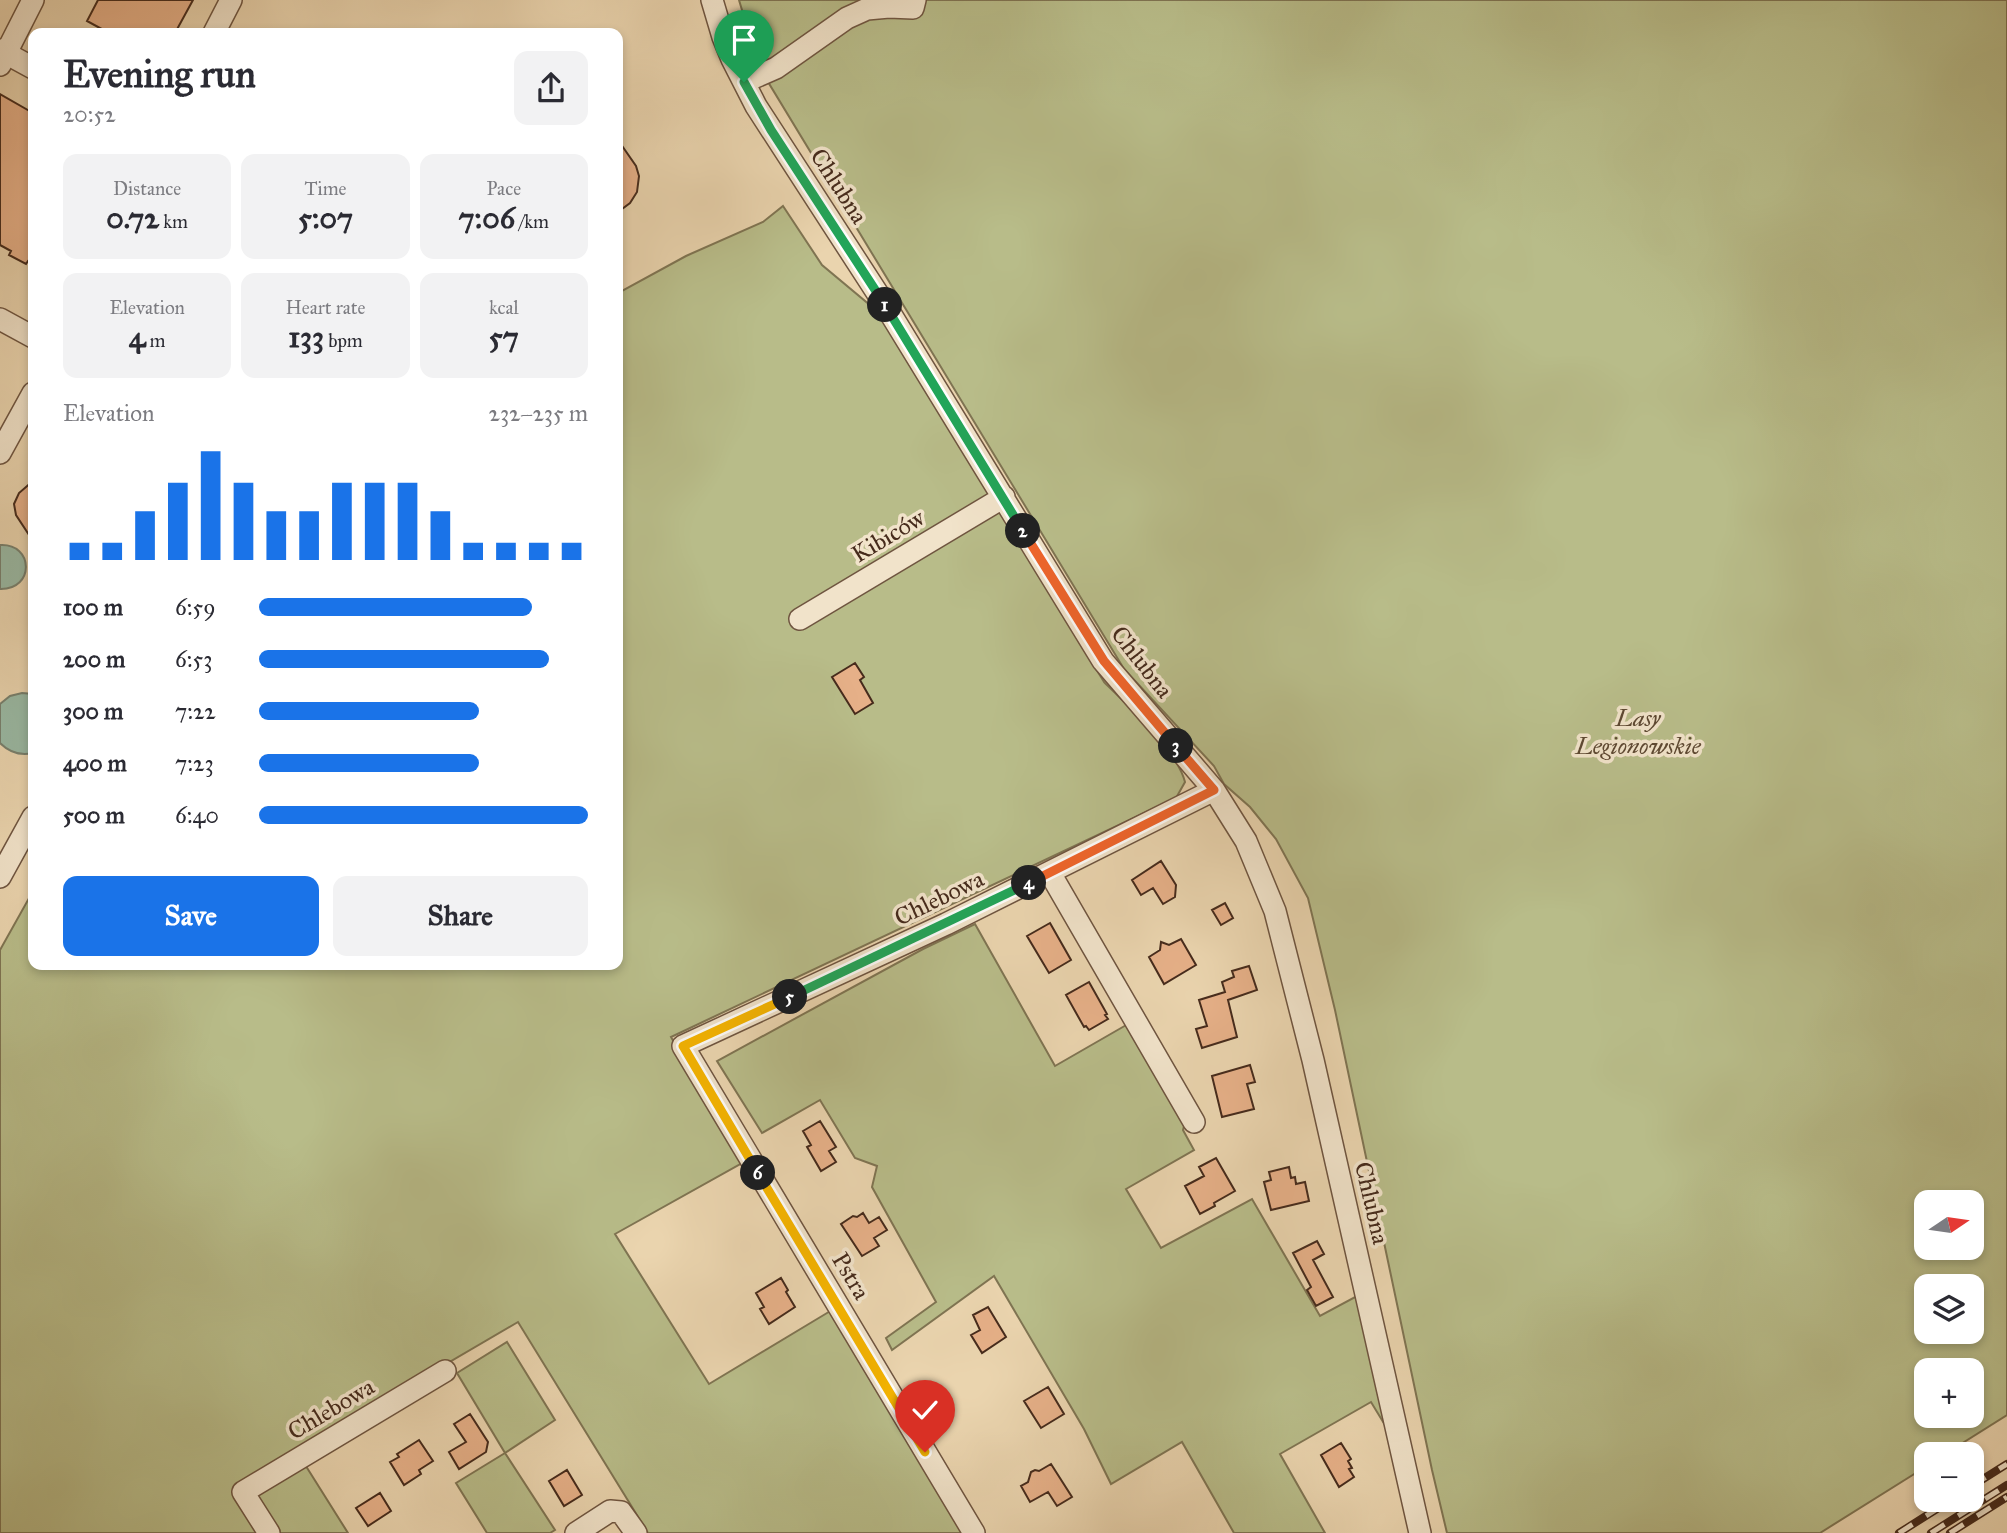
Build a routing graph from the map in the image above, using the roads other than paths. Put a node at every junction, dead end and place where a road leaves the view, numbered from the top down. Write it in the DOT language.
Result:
graph roads {
  1 [pos="33,0"];
  2 [pos="231,0"];
  3 [pos="712,0"];
  4 [pos="915,0"];
  5 [pos="217,28"];
  6 [pos="2,56"];
  7 [pos="28,66"];
  8 [pos="744,82"];
  9 [pos="0,319"];
  10 [pos="28,334"];
  11 [pos="28,402"];
  12 [pos="0,453"];
  13 [pos="1004,497"];
  14 [pos="800,619"];
  15 [pos="1214,790"];
  16 [pos="28,824"];
  17 [pos="5,856"];
  18 [pos="1050,873"];
  19 [pos="0,877"];
  20 [pos="683,1046"];
  21 [pos="1194,1122"];
  22 [pos="445,1371"];
  23 [pos="269,1533"];
  24 [pos="576,1533"];
  25 [pos="636,1533"];
  26 [pos="974,1533"];
  27 [pos="1420,1533"];
  1 -- 6 [label="street"];
  2 -- 5 [label="street"];
  3 -- 8 [label="street, Chlubna"];
  4 -- 8 [label="street"];
  6 -- 7 [label="street"];
  8 -- 13 [label="street, Chlubna"];
  9 -- 10 [label="street"];
  11 -- 12 [label="street"];
  13 -- 14 [label="street, Kibiców"];
  13 -- 15 [label="street, Chlubna"];
  15 -- 18 [label="street, Chlebowa"];
  15 -- 27 [label="street, Chlubna"];
  16 -- 17 [label="street"];
  17 -- 19 [label="street"];
  18 -- 20 [label="street, Chlebowa"];
  18 -- 21 [label="street"];
  20 -- 26 [label="street, Pstra"];
  22 -- 23 [label="street, Chlebowa"];
  24 -- 25 [label="street"];
}
